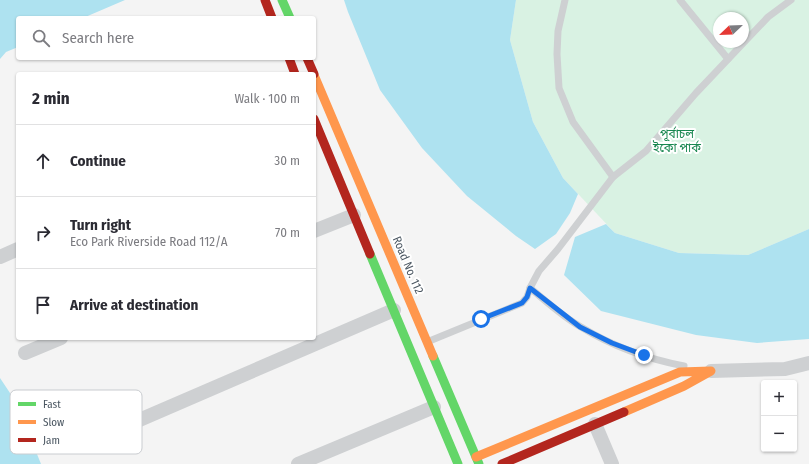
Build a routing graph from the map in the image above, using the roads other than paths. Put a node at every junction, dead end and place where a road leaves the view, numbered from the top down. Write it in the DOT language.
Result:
graph roads {
  1 [pos="265,0"];
  2 [pos="282,0"];
  3 [pos="565,0"];
  4 [pos="680,0"];
  5 [pos="791,0"];
  6 [pos="271,16"];
  7 [pos="289,16"];
  8 [pos="728,59"];
  9 [pos="290,60"];
  10 [pos="308,60"];
  11 [pos="294,72"];
  12 [pos="313,72"];
  13 [pos="316,79"];
  14 [pos="333,119"];
  15 [pos="316,123"];
  16 [pos="316,125"];
  17 [pos="613,176"];
  18 [pos="354,215"];
  19 [pos="316,230"];
  20 [pos="16,250"];
  21 [pos="0,257"];
  22 [pos="530,288"];
  23 [pos="394,310"];
  24 [pos="56,340"];
  25 [pos="427,342"];
  26 [pos="25,353"];
  27 [pos="809,363"];
  28 [pos="711,371"];
  29 [pos="434,407"];
  30 [pos="142,419"];
  31 [pos="595,424"];
  32 [pos="478,461"];
  33 [pos="298,464"];
  34 [pos="458,464"];
  35 [pos="502,464"];
  36 [pos="612,464"];
  1 -- 6 [label="street"];
  2 -- 7 [label="street"];
  3 -- 17 [label="lane"];
  4 -- 8 [label="lane"];
  5 -- 8 [label="lane"];
  8 -- 17 [label="lane"];
  9 -- 11 [label="street"];
  10 -- 12 [label="street, Road No. 112"];
  13 -- 14 [label="street, Road No. 112"];
  14 -- 15 [label="street"];
  14 -- 25 [label="street, Road No. 112"];
  16 -- 18 [label="street"];
  17 -- 22 [label="lane"];
  18 -- 19 [label="street"];
  18 -- 23 [label="street"];
  20 -- 21 [label="street"];
  22 -- 25 [label="lane"];
  22 -- 28 [label="lane"];
  23 -- 29 [label="street"];
  23 -- 30 [label="street"];
  24 -- 26 [label="street"];
  25 -- 32 [label="street, Road No. 112"];
  27 -- 28 [label="street"];
  28 -- 31 [label="street"];
  28 -- 32 [label="street"];
  29 -- 33 [label="street"];
  29 -- 34 [label="street"];
  31 -- 35 [label="street"];
  31 -- 36 [label="street"];
}
